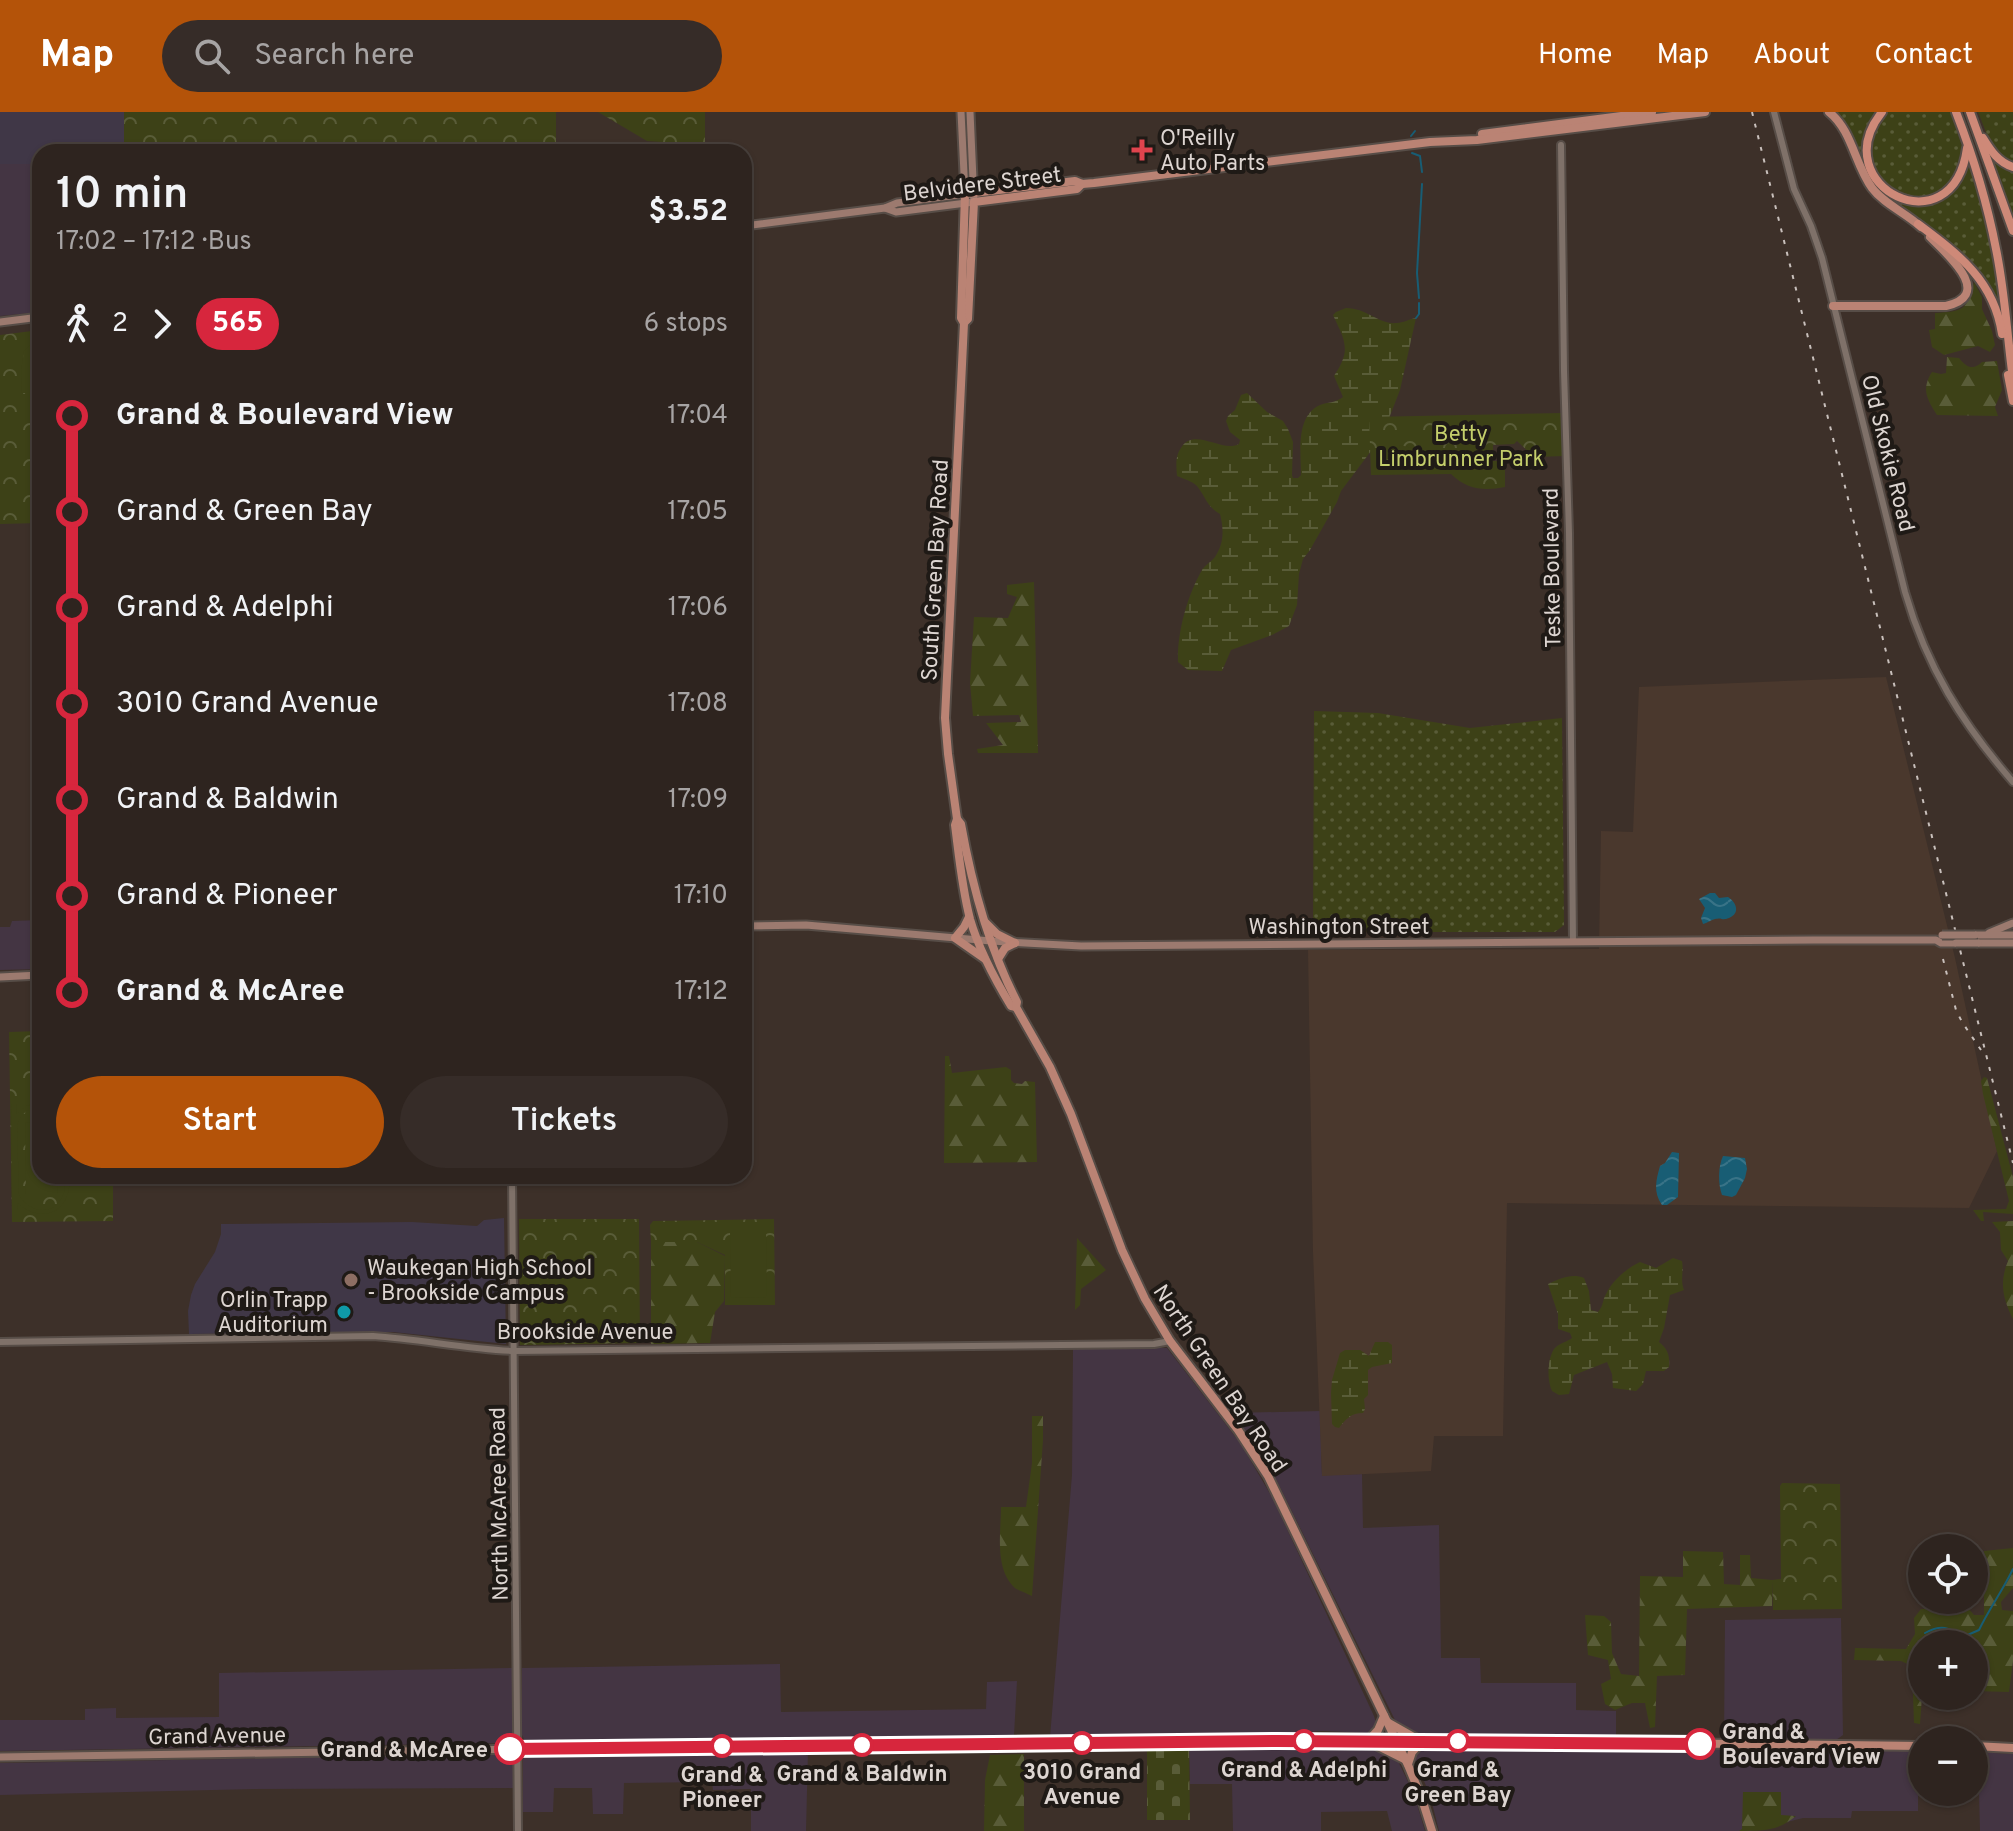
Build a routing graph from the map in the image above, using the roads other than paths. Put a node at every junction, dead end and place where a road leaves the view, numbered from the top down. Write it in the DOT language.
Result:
graph roads {
  1 [pos="961,112"];
  2 [pos="970,112"];
  3 [pos="1652,112"];
  4 [pos="1705,112"];
  5 [pos="1774,112"];
  6 [pos="1829,112"];
  7 [pos="1882,112"];
  8 [pos="1956,112"];
  9 [pos="1970,112"];
  10 [pos="1974,123"];
  11 [pos="1430,142"];
  12 [pos="1968,143"];
  13 [pos="1561,145"];
  14 [pos="2013,167"];
  15 [pos="970,198"];
  16 [pos="1918,224"];
  17 [pos="752,225"];
  18 [pos="2013,231"];
  19 [pos="1833,306"];
  20 [pos="32,318"];
  21 [pos="0,322"];
  22 [pos="2013,379"];
  23 [pos="2013,401"];
  24 [pos="2013,782"];
  25 [pos="957,819"];
  26 [pos="969,916"];
  27 [pos="984,920"];
  28 [pos="2013,923"];
  29 [pos="752,926"];
  30 [pos="2013,935"];
  31 [pos="955,938"];
  32 [pos="1979,938"];
  33 [pos="978,940"];
  34 [pos="991,941"];
  35 [pos="1573,942"];
  36 [pos="1015,943"];
  37 [pos="2013,943"];
  38 [pos="986,959"];
  39 [pos="998,959"];
  40 [pos="32,975"];
  41 [pos="0,977"];
  42 [pos="1016,1007"];
  43 [pos="512,1184"];
  44 [pos="1170,1341"];
  45 [pos="0,1342"];
  46 [pos="514,1351"];
  47 [pos="1385,1719"];
  48 [pos="1396,1740"];
  49 [pos="1368,1741"];
  50 [pos="1422,1741"];
  51 [pos="1908,1746"];
  52 [pos="1988,1747"];
  53 [pos="2013,1748"];
  54 [pos="518,1749"];
  55 [pos="0,1757"];
  56 [pos="1406,1762"];
  57 [pos="518,1831"];
  58 [pos="1432,1831"];
  1 -- 15 [label="main road, South Green Bay Road"];
  2 -- 15 [label="main road, South Green Bay Road"];
  3 -- 11 [label="main road"];
  4 -- 11 [label="main road"];
  5 -- 19 [label="street, Old Skokie Road"];
  6 -- 16 [label="main road"];
  7 -- 12 [label="highway"];
  8 -- 12 [label="highway"];
  9 -- 10 [label="highway"];
  10 -- 14 [label="highway"];
  10 -- 18 [label="highway"];
  11 -- 15 [label="main road, Belvidere Street"];
  12 -- 22 [label="highway"];
  13 -- 35 [label="street, Teske Boulevard"];
  15 -- 17 [label="main road, Belvidere Street"];
  15 -- 25 [label="main road, South Green Bay Road"];
  16 -- 19 [label="main road"];
  16 -- 23 [label="highway"];
  19 -- 24 [label="street, Old Skokie Road"];
  20 -- 21 [label="main road"];
  25 -- 26 [label="main road, South Green Bay Road"];
  25 -- 27 [label="main road, South Green Bay Road"];
  26 -- 31 [label="main road"];
  26 -- 33 [label="main road, South Green Bay Road"];
  27 -- 34 [label="main road, South Green Bay Road"];
  27 -- 36 [label="main road"];
  28 -- 32 [label="main road"];
  29 -- 31 [label="main road, Washington Street"];
  30 -- 32 [label="main road, Washington Street"];
  31 -- 33 [label="main road, Washington Street"];
  31 -- 38 [label="main road"];
  32 -- 35 [label="main road, Washington Street, bridge"];
  32 -- 37 [label="main road, Washington Street"];
  33 -- 34 [label="main road, Washington Street"];
  33 -- 38 [label="main road, South Green Bay Road"];
  34 -- 36 [label="main road, Washington Street"];
  34 -- 39 [label="main road, North Green Bay Road"];
  35 -- 36 [label="main road, Washington Street"];
  36 -- 39 [label="main road"];
  38 -- 42 [label="main road, South Green Bay Road"];
  39 -- 42 [label="main road, North Green Bay Road"];
  40 -- 41 [label="main road"];
  42 -- 44 [label="main road, North Green Bay Road"];
  43 -- 46 [label="street, North McAree Road"];
  44 -- 46 [label="street, Brookside Avenue"];
  44 -- 47 [label="main road, North Green Bay Road"];
  45 -- 46 [label="street, Brookside Avenue"];
  46 -- 54 [label="street, North McAree Road"];
  47 -- 48 [label="main road, North Green Bay Road"];
  47 -- 49 [label="main road"];
  47 -- 50 [label="main road"];
  48 -- 49 [label="main road, Grand Avenue"];
  48 -- 50 [label="main road, Grand Avenue"];
  48 -- 56 [label="main road, North Green Bay Road"];
  49 -- 54 [label="main road, Grand Avenue"];
  49 -- 56 [label="main road"];
  50 -- 51 [label="main road, Grand Avenue"];
  50 -- 56 [label="main road"];
  52 -- 53 [label="main road"];
  54 -- 55 [label="main road, Grand Avenue"];
  54 -- 57 [label="street, North McAree Road"];
  56 -- 58 [label="main road, North Green Bay Road"];
}
